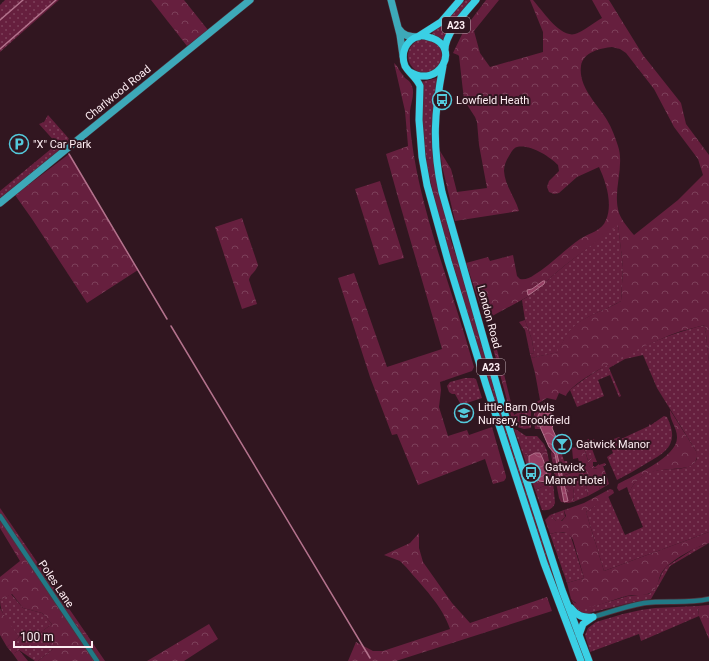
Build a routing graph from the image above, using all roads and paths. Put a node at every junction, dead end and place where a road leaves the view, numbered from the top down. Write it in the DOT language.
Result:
graph roads {
  1 [pos="250,0"];
  2 [pos="391,0"];
  3 [pos="460,0"];
  4 [pos="476,0"];
  5 [pos="398,27"];
  6 [pos="418,37"];
  7 [pos="446,54"];
  8 [pos="403,56"];
  9 [pos="444,64"];
  10 [pos="410,72"];
  11 [pos="0,203"];
  12 [pos="0,516"];
  13 [pos="562,590"];
  14 [pos="709,599"];
  15 [pos="593,617"];
  16 [pos="580,638"];
  17 [pos="97,661"];
  18 [pos="581,661"];
  19 [pos="589,661"];
  1 -- 11 [label="street, Charlwood Road"];
  2 -- 5 [label="street"];
  3 -- 6 [label="main road, A23"];
  4 -- 7 [label="main road, A23"];
  5 -- 6 [label="street"];
  5 -- 8 [label="street"];
  6 -- 7 [label="main road"];
  6 -- 8 [label="main road"];
  7 -- 9 [label="main road"];
  8 -- 10 [label="main road"];
  9 -- 10 [label="main road"];
  9 -- 13 [label="main road, London Road / A23"];
  10 -- 18 [label="main road, London Road / A23"];
  12 -- 17 [label="street, Poles Lane"];
  13 -- 15 [label="main road"];
  13 -- 16 [label="main road, London Road / A23"];
  14 -- 15 [label="street"];
  15 -- 16 [label="main road"];
  16 -- 19 [label="main road, London Road / A23"];
}
